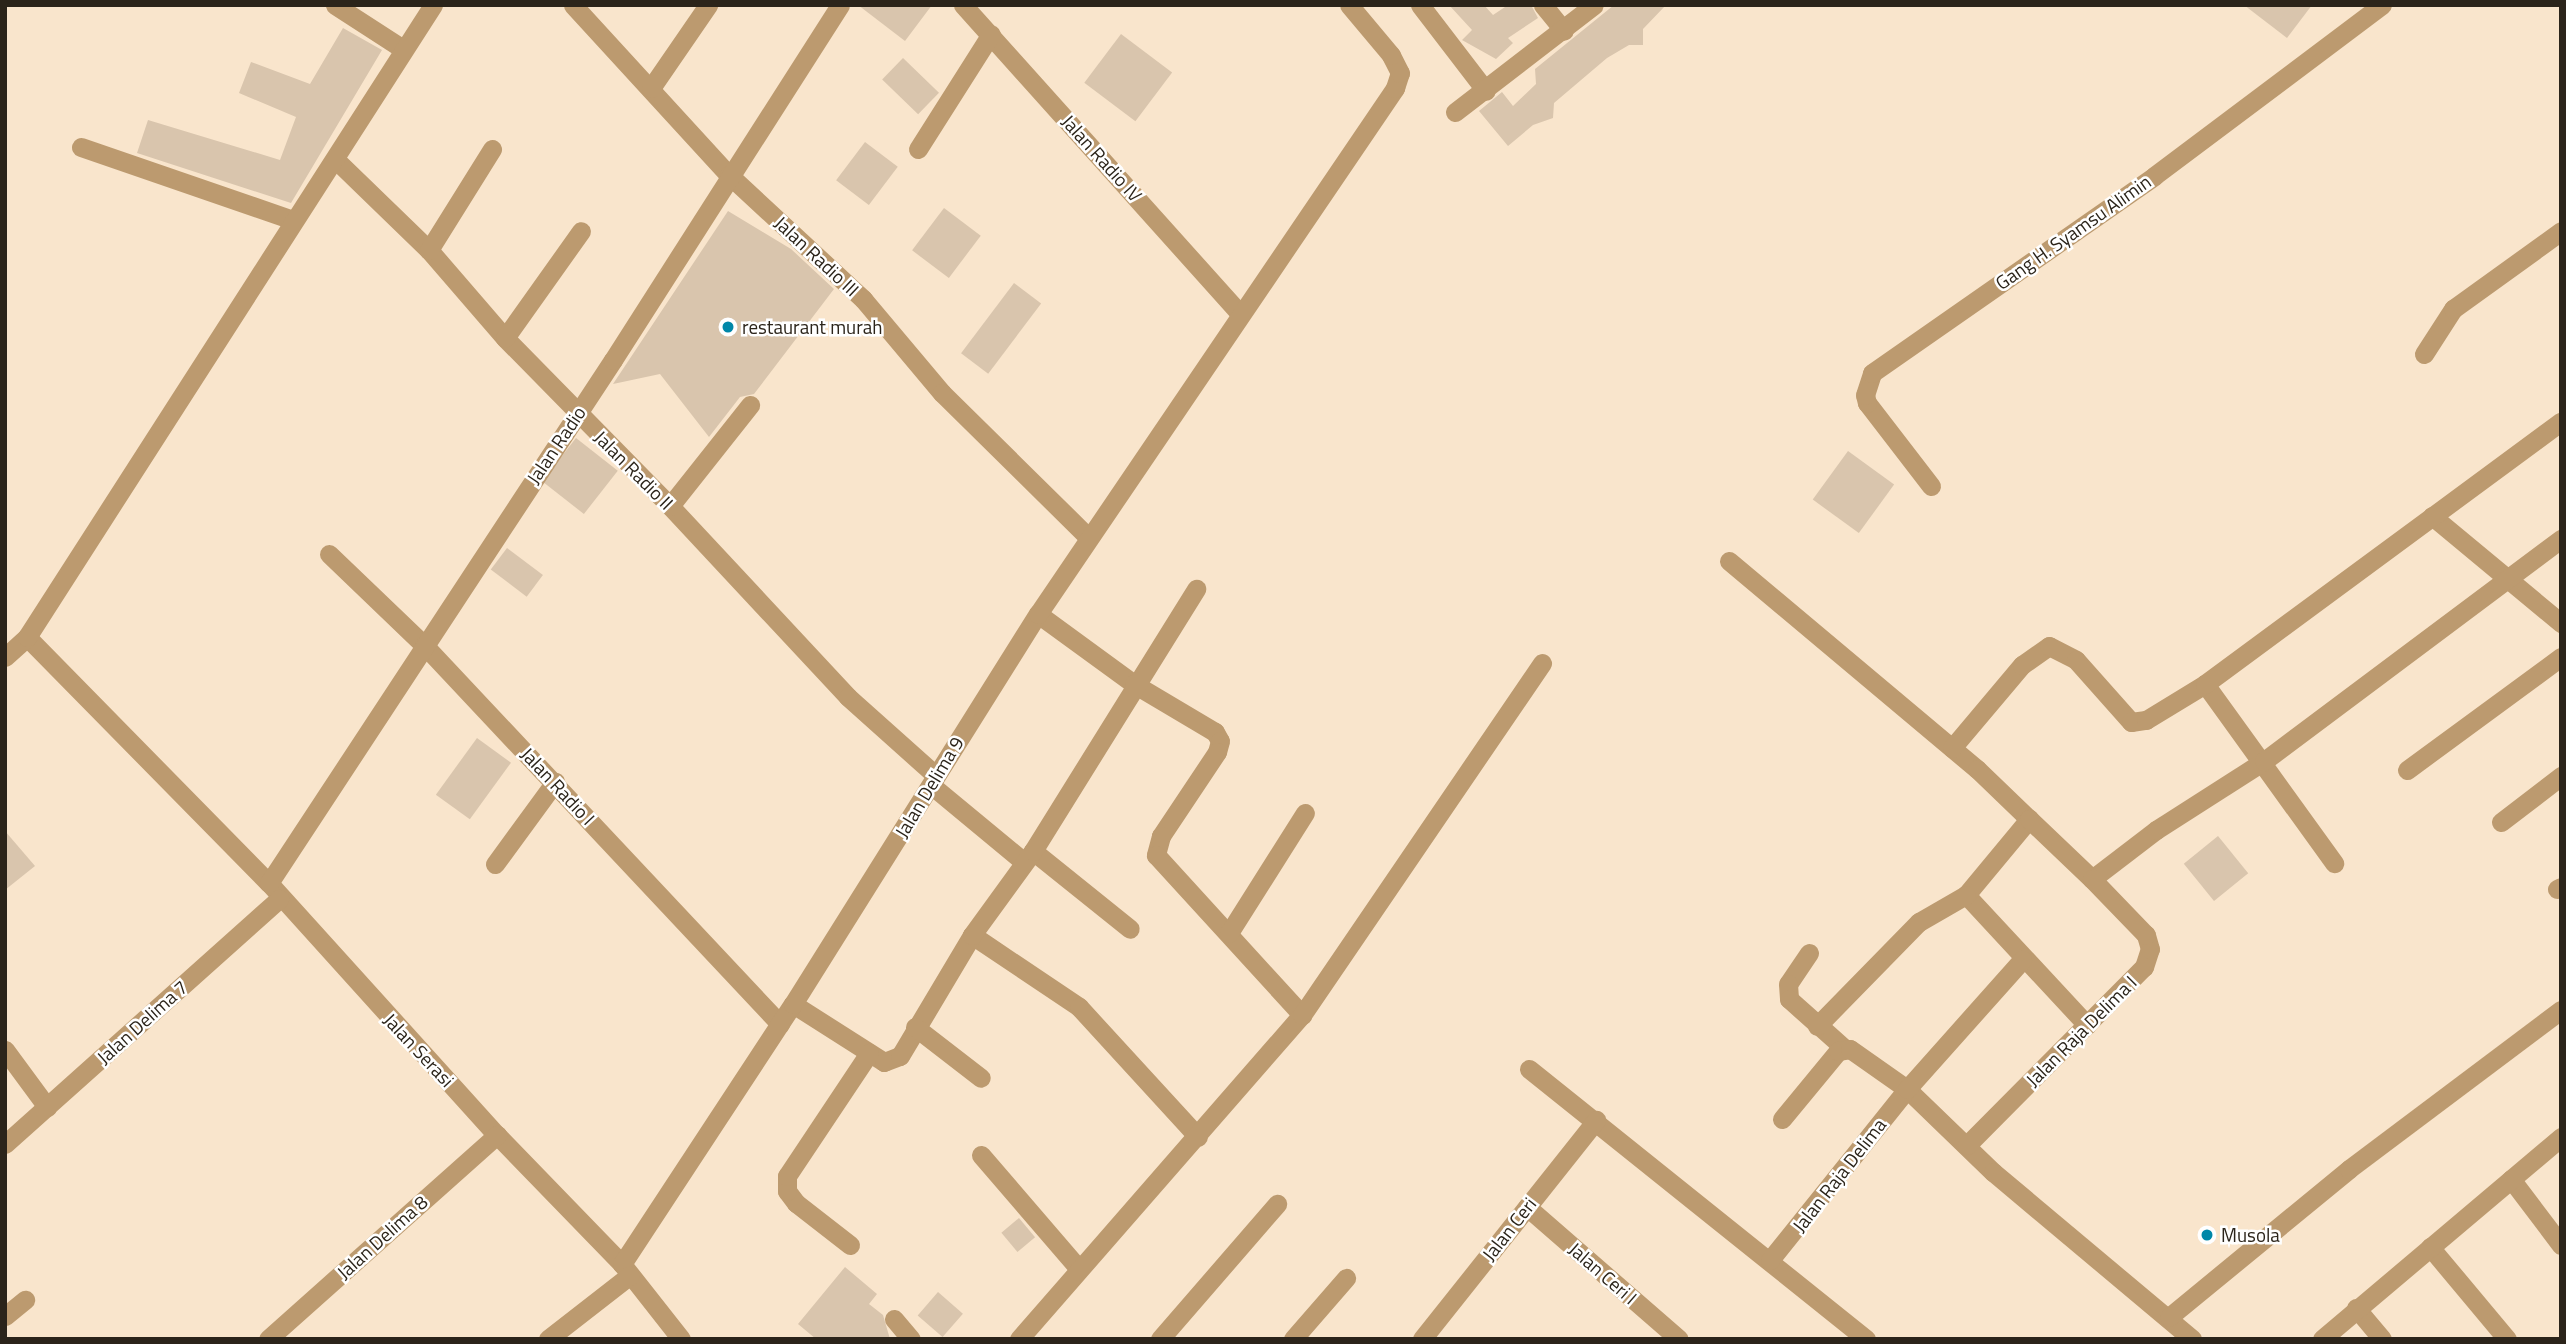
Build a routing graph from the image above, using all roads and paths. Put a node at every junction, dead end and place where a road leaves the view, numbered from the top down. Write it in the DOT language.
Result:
graph roads {
  1 [pos="335,5"];
  2 [pos="433,5"];
  3 [pos="573,5"];
  4 [pos="708,5"];
  5 [pos="840,5"];
  6 [pos="963,5"];
  7 [pos="1349,5"];
  8 [pos="1543,5"];
  9 [pos="1594,5"];
  10 [pos="2382,5"];
  11 [pos="1412,7"];
  12 [pos="1564,31"];
  13 [pos="991,34"];
  14 [pos="404,49"];
  15 [pos="651,88"];
  16 [pos="1486,91"];
  17 [pos="1455,113"];
  18 [pos="81,147"];
  19 [pos="492,149"];
  20 [pos="918,149"];
  21 [pos="337,161"];
  22 [pos="729,175"];
  23 [pos="293,220"];
  24 [pos="581,231"];
  25 [pos="2561,231"];
  26 [pos="429,250"];
  27 [pos="1239,313"];
  28 [pos="505,338"];
  29 [pos="2424,354"];
  30 [pos="750,405"];
  31 [pos="577,412"];
  32 [pos="2561,422"];
  33 [pos="1931,486"];
  34 [pos="670,506"];
  35 [pos="2432,516"];
  36 [pos="1089,538"];
  37 [pos="2561,539"];
  38 [pos="329,554"];
  39 [pos="1729,561"];
  40 [pos="2510,577"];
  41 [pos="1196,589"];
  42 [pos="1038,614"];
  43 [pos="2561,623"];
  44 [pos="27,638"];
  45 [pos="424,645"];
  46 [pos="5,657"];
  47 [pos="2561,657"];
  48 [pos="1542,663"];
  49 [pos="1134,684"];
  50 [pos="2205,684"];
  51 [pos="1952,748"];
  52 [pos="2264,761"];
  53 [pos="2407,770"];
  54 [pos="2561,776"];
  55 [pos="933,780"];
  56 [pos="555,782"];
  57 [pos="1305,813"];
  58 [pos="2029,818"];
  59 [pos="2501,822"];
  60 [pos="1028,856"];
  61 [pos="2334,863"];
  62 [pos="495,864"];
  63 [pos="2092,879"];
  64 [pos="274,891"];
  65 [pos="1966,895"];
  66 [pos="1130,929"];
  67 [pos="1229,933"];
  68 [pos="972,935"];
  69 [pos="1809,953"];
  70 [pos="2022,960"];
  71 [pos="793,1004"];
  72 [pos="2561,1010"];
  73 [pos="1301,1015"];
  74 [pos="780,1024"];
  75 [pos="2087,1025"];
  76 [pos="1817,1026"];
  77 [pos="915,1027"];
  78 [pos="1844,1048"];
  79 [pos="5,1050"];
  80 [pos="869,1053"];
  81 [pos="1529,1069"];
  82 [pos="981,1078"];
  83 [pos="1907,1089"];
  84 [pos="47,1107"];
  85 [pos="1782,1119"];
  86 [pos="1596,1121"];
  87 [pos="497,1135"];
  88 [pos="1198,1137"];
  89 [pos="2561,1137"];
  90 [pos="6,1143"];
  91 [pos="1967,1145"];
  92 [pos="981,1155"];
  93 [pos="2511,1179"];
  94 [pos="1277,1204"];
  95 [pos="1527,1207"];
  96 [pos="850,1245"];
  97 [pos="2561,1245"];
  98 [pos="2430,1247"];
  99 [pos="1770,1260"];
  100 [pos="1079,1269"];
  101 [pos="626,1270"];
  102 [pos="1346,1278"];
  103 [pos="25,1300"];
  104 [pos="2357,1308"];
  105 [pos="5,1316"];
  106 [pos="2169,1317"];
  107 [pos="894,1319"];
  108 [pos="268,1339"];
  109 [pos="548,1339"];
  110 [pos="681,1339"];
  111 [pos="911,1339"];
  112 [pos="1018,1339"];
  113 [pos="1160,1339"];
  114 [pos="1293,1339"];
  115 [pos="1422,1339"];
  116 [pos="1679,1339"];
  117 [pos="1866,1339"];
  118 [pos="2192,1339"];
  119 [pos="2322,1339"];
  120 [pos="2382,1339"];
  121 [pos="2507,1339"];
  1 -- 14 [label="street"];
  2 -- 14 [label="street"];
  3 -- 15 [label="street, Jalan Radio III"];
  4 -- 15 [label="street"];
  5 -- 22 [label="street, Jalan Radio"];
  6 -- 13 [label="street, Jalan Radio IV"];
  7 -- 27 [label="street, Jalan Delima 9"];
  8 -- 12 [label="street"];
  9 -- 12 [label="street"];
  10 -- 33 [label="street, Gang H. Syamsu Alimin"];
  11 -- 16 [label="street"];
  12 -- 16 [label="street"];
  13 -- 20 [label="street"];
  13 -- 27 [label="street, Jalan Radio IV"];
  14 -- 21 [label="street"];
  15 -- 22 [label="street, Jalan Radio III"];
  16 -- 17 [label="street"];
  18 -- 23 [label="street"];
  19 -- 26 [label="street"];
  21 -- 23 [label="street"];
  21 -- 26 [label="street, Jalan Radio II"];
  22 -- 31 [label="street, Jalan Radio"];
  22 -- 36 [label="street, Jalan Radio III"];
  23 -- 44 [label="street"];
  24 -- 28 [label="street"];
  25 -- 29 [label="street"];
  26 -- 28 [label="street, Jalan Radio II"];
  27 -- 36 [label="street, Jalan Delima 9"];
  28 -- 31 [label="street, Jalan Radio II"];
  30 -- 34 [label="street"];
  31 -- 34 [label="street, Jalan Radio II"];
  31 -- 45 [label="street, Jalan Radio"];
  32 -- 35 [label="street"];
  34 -- 55 [label="street, Jalan Radio II"];
  35 -- 40 [label="street"];
  35 -- 50 [label="street"];
  36 -- 42 [label="street, Jalan Delima 9"];
  37 -- 40 [label="street"];
  38 -- 45 [label="street, Jalan Radio I"];
  39 -- 51 [label="street"];
  40 -- 43 [label="street"];
  40 -- 52 [label="street"];
  41 -- 49 [label="street"];
  42 -- 49 [label="street"];
  42 -- 55 [label="street, Jalan Delima 9"];
  44 -- 46 [label="street"];
  44 -- 64 [label="street, Jalan Serasi"];
  45 -- 56 [label="street, Jalan Radio I"];
  45 -- 64 [label="street, Jalan Radio"];
  47 -- 53 [label="street"];
  48 -- 73 [label="street"];
  49 -- 60 [label="street"];
  49 -- 67 [label="street"];
  50 -- 51 [label="street"];
  50 -- 52 [label="street"];
  51 -- 58 [label="street"];
  52 -- 61 [label="street"];
  52 -- 63 [label="street"];
  54 -- 59 [label="street"];
  55 -- 60 [label="street, Jalan Radio II"];
  55 -- 71 [label="street, Jalan Delima 9"];
  56 -- 62 [label="street"];
  56 -- 74 [label="street, Jalan Radio I"];
  57 -- 67 [label="street"];
  58 -- 63 [label="street"];
  58 -- 65 [label="street"];
  60 -- 66 [label="street, Jalan Radio II"];
  60 -- 68 [label="street"];
  63 -- 75 [label="street, Jalan Raja Delima I"];
  64 -- 84 [label="street, Jalan Delima 7"];
  64 -- 87 [label="street, Jalan Serasi"];
  65 -- 70 [label="street"];
  65 -- 76 [label="street"];
  67 -- 73 [label="street"];
  68 -- 77 [label="street"];
  68 -- 88 [label="street"];
  69 -- 76 [label="street"];
  70 -- 75 [label="street"];
  70 -- 83 [label="street, Jalan Raja Delima"];
  71 -- 74 [label="street, Jalan Delima 9"];
  71 -- 80 [label="street"];
  72 -- 106 [label="street"];
  73 -- 88 [label="street"];
  74 -- 101 [label="street, Jalan Delima 9"];
  75 -- 91 [label="street, Jalan Raja Delima I"];
  76 -- 78 [label="street"];
  77 -- 80 [label="street"];
  77 -- 82 [label="street"];
  78 -- 83 [label="street"];
  78 -- 85 [label="street"];
  79 -- 84 [label="street"];
  80 -- 96 [label="street"];
  81 -- 86 [label="street"];
  83 -- 91 [label="street"];
  83 -- 99 [label="street, Jalan Raja Delima"];
  84 -- 90 [label="street, Jalan Delima 7"];
  86 -- 95 [label="street, Jalan Ceri"];
  86 -- 99 [label="street"];
  87 -- 101 [label="street, Jalan Serasi"];
  87 -- 108 [label="street, Jalan Delima 8"];
  88 -- 100 [label="street"];
  89 -- 93 [label="street"];
  91 -- 106 [label="street"];
  92 -- 100 [label="street"];
  93 -- 97 [label="street"];
  93 -- 98 [label="street"];
  94 -- 113 [label="street"];
  95 -- 115 [label="street, Jalan Ceri"];
  95 -- 116 [label="street, Jalan Ceri I"];
  98 -- 104 [label="street"];
  98 -- 121 [label="street"];
  99 -- 117 [label="street"];
  100 -- 112 [label="street"];
  101 -- 109 [label="street, Jalan Delima 9"];
  101 -- 110 [label="street, Jalan Serasi"];
  102 -- 114 [label="street"];
  103 -- 105 [label="street"];
  104 -- 119 [label="street"];
  104 -- 120 [label="street"];
  106 -- 118 [label="street"];
  107 -- 111 [label="street"];
}
